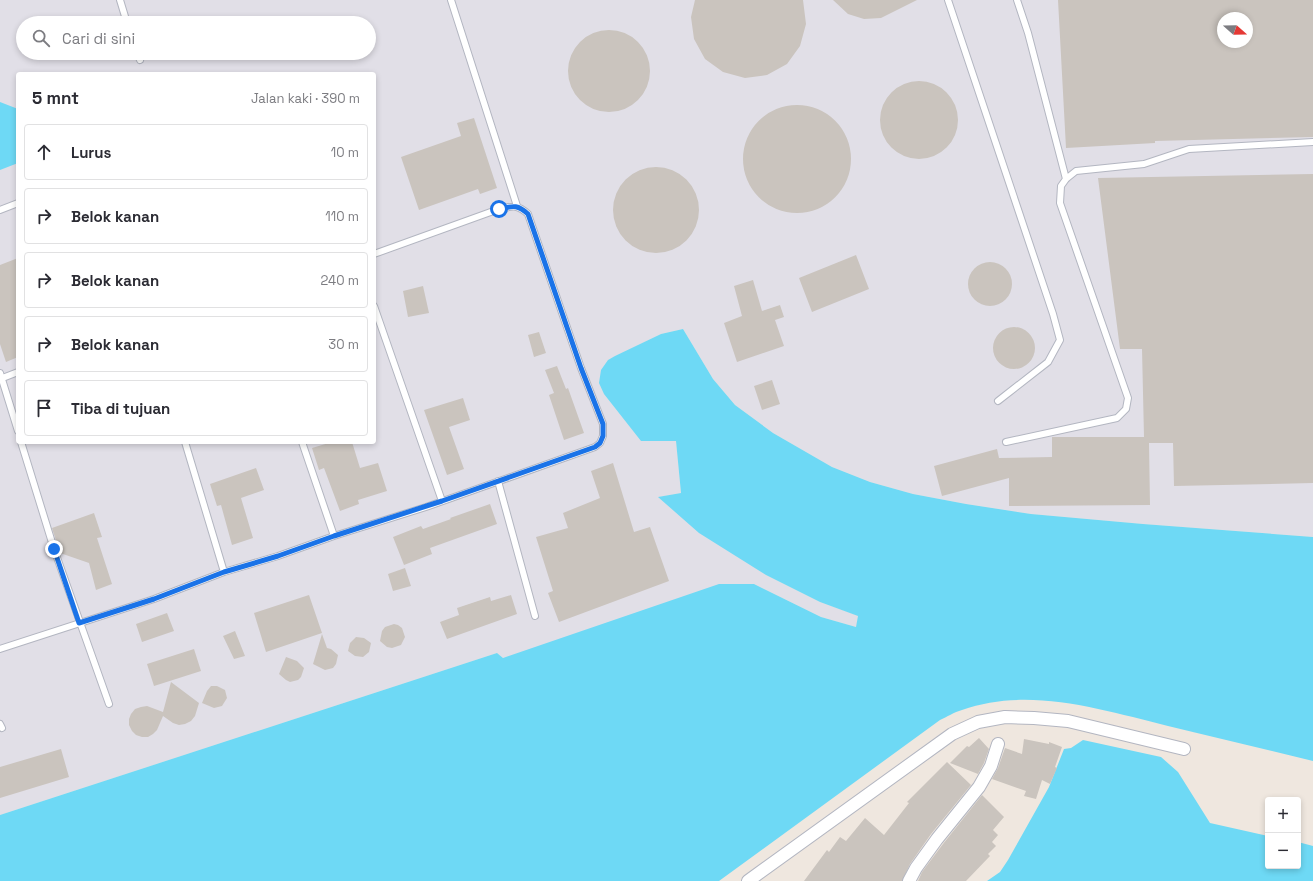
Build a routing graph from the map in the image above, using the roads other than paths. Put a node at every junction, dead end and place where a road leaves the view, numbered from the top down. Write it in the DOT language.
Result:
graph roads {
  1 [pos="120,0"];
  2 [pos="451,0"];
  3 [pos="948,0"];
  4 [pos="1017,0"];
  5 [pos="125,16"];
  6 [pos="1313,142"];
  7 [pos="1066,179"];
  8 [pos="16,204"];
  9 [pos="517,206"];
  10 [pos="0,210"];
  11 [pos="376,253"];
  12 [pos="376,312"];
  13 [pos="16,372"];
  14 [pos="1,376"];
  15 [pos="998,401"];
  16 [pos="16,425"];
  17 [pos="1006,442"];
  18 [pos="22,444"];
  19 [pos="186,444"];
  20 [pos="303,444"];
  21 [pos="498,481"];
  22 [pos="442,501"];
  23 [pos="334,536"];
  24 [pos="224,572"];
  25 [pos="535,616"];
  26 [pos="79,623"];
  27 [pos="0,649"];
  28 [pos="109,704"];
  29 [pos="998,744"];
  30 [pos="1184,749"];
  31 [pos="748,881"];
  32 [pos="909,881"];
  1 -- 5 [label="lane"];
  2 -- 9 [label="lane"];
  3 -- 15 [label="lane"];
  4 -- 7 [label="lane"];
  6 -- 7 [label="lane"];
  7 -- 17 [label="lane"];
  8 -- 10 [label="lane"];
  9 -- 11 [label="lane"];
  9 -- 21 [label="lane"];
  12 -- 22 [label="lane"];
  13 -- 14 [label="lane"];
  14 -- 16 [label="lane"];
  18 -- 26 [label="lane"];
  19 -- 24 [label="lane"];
  20 -- 23 [label="lane"];
  21 -- 22 [label="lane"];
  21 -- 25 [label="lane"];
  22 -- 23 [label="lane"];
  23 -- 24 [label="lane"];
  24 -- 26 [label="lane"];
  26 -- 27 [label="lane"];
  26 -- 28 [label="lane"];
  29 -- 32 [label="street"];
  30 -- 31 [label="street"];
}
